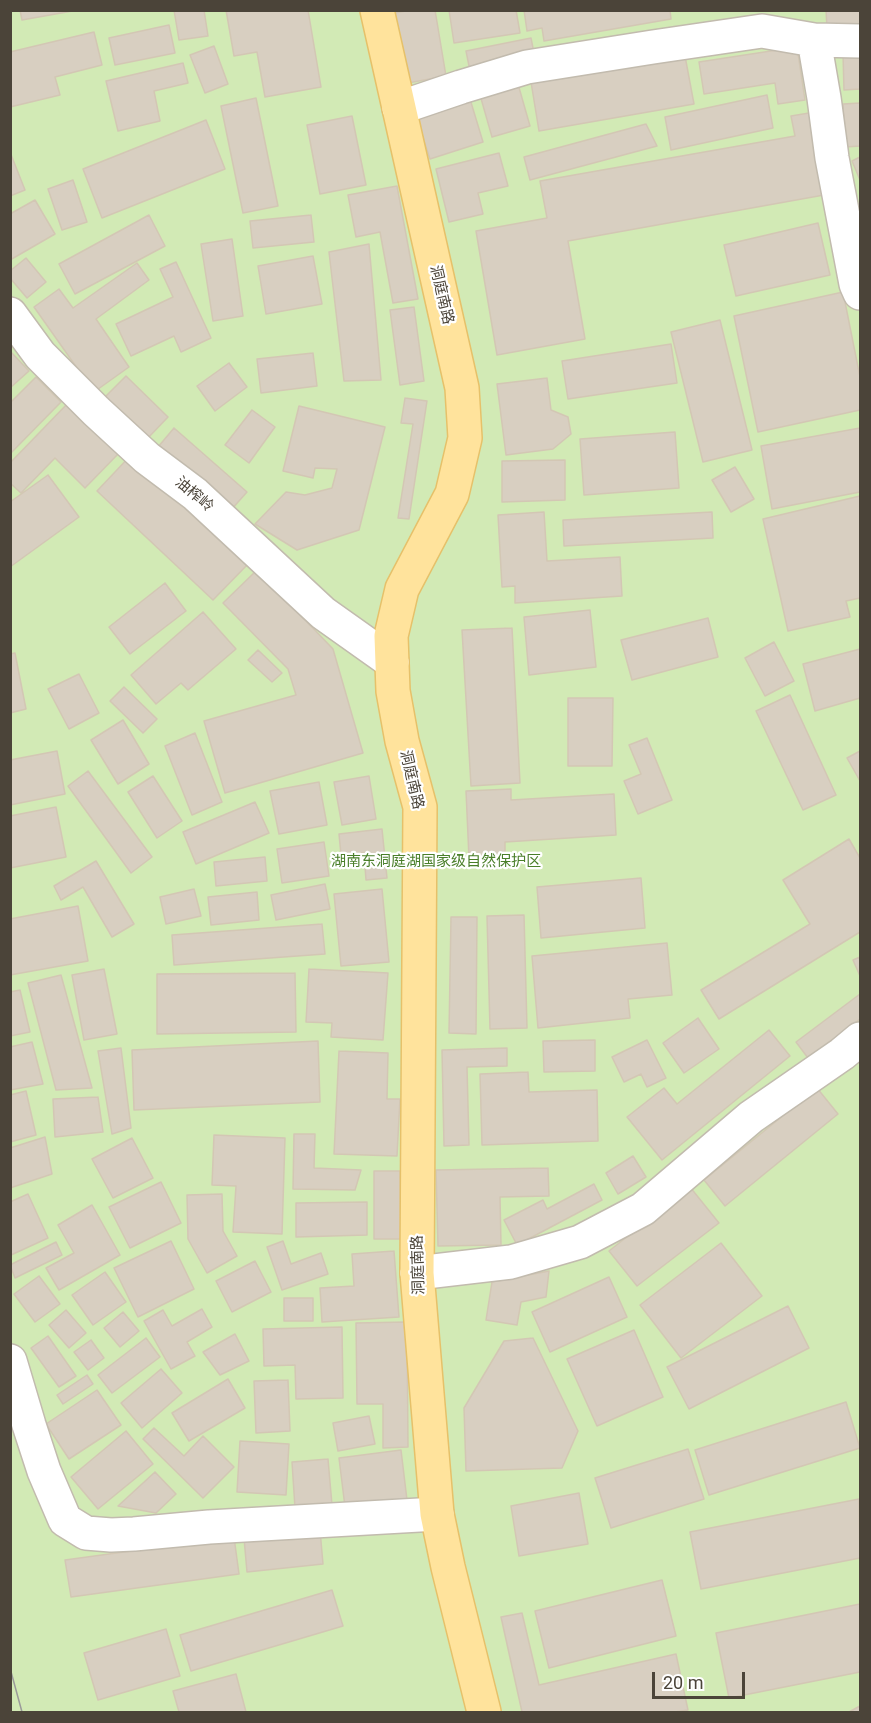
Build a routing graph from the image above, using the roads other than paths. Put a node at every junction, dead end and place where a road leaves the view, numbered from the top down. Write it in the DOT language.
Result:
graph roads {
  1 [pos="377,10"];
  2 [pos="814,40"];
  3 [pos="861,41"];
  4 [pos="399,108"];
  5 [pos="861,293"];
  6 [pos="10,314"];
  7 [pos="392,662"];
  8 [pos="861,1039"];
  9 [pos="417,1273"];
  10 [pos="10,1361"];
  11 [pos="437,1514"];
  12 [pos="484,1713"];
  1 -- 4 [label="main road, 洞庭南路"];
  2 -- 3 [label="street"];
  2 -- 4 [label="street"];
  2 -- 5 [label="street"];
  4 -- 7 [label="main road, 洞庭南路"];
  6 -- 7 [label="street, 油榨岭"];
  7 -- 9 [label="main road, 洞庭南路"];
  8 -- 9 [label="street"];
  9 -- 11 [label="main road, 洞庭南路"];
  10 -- 11 [label="street"];
  11 -- 12 [label="main road, 洞庭南路"];
}
